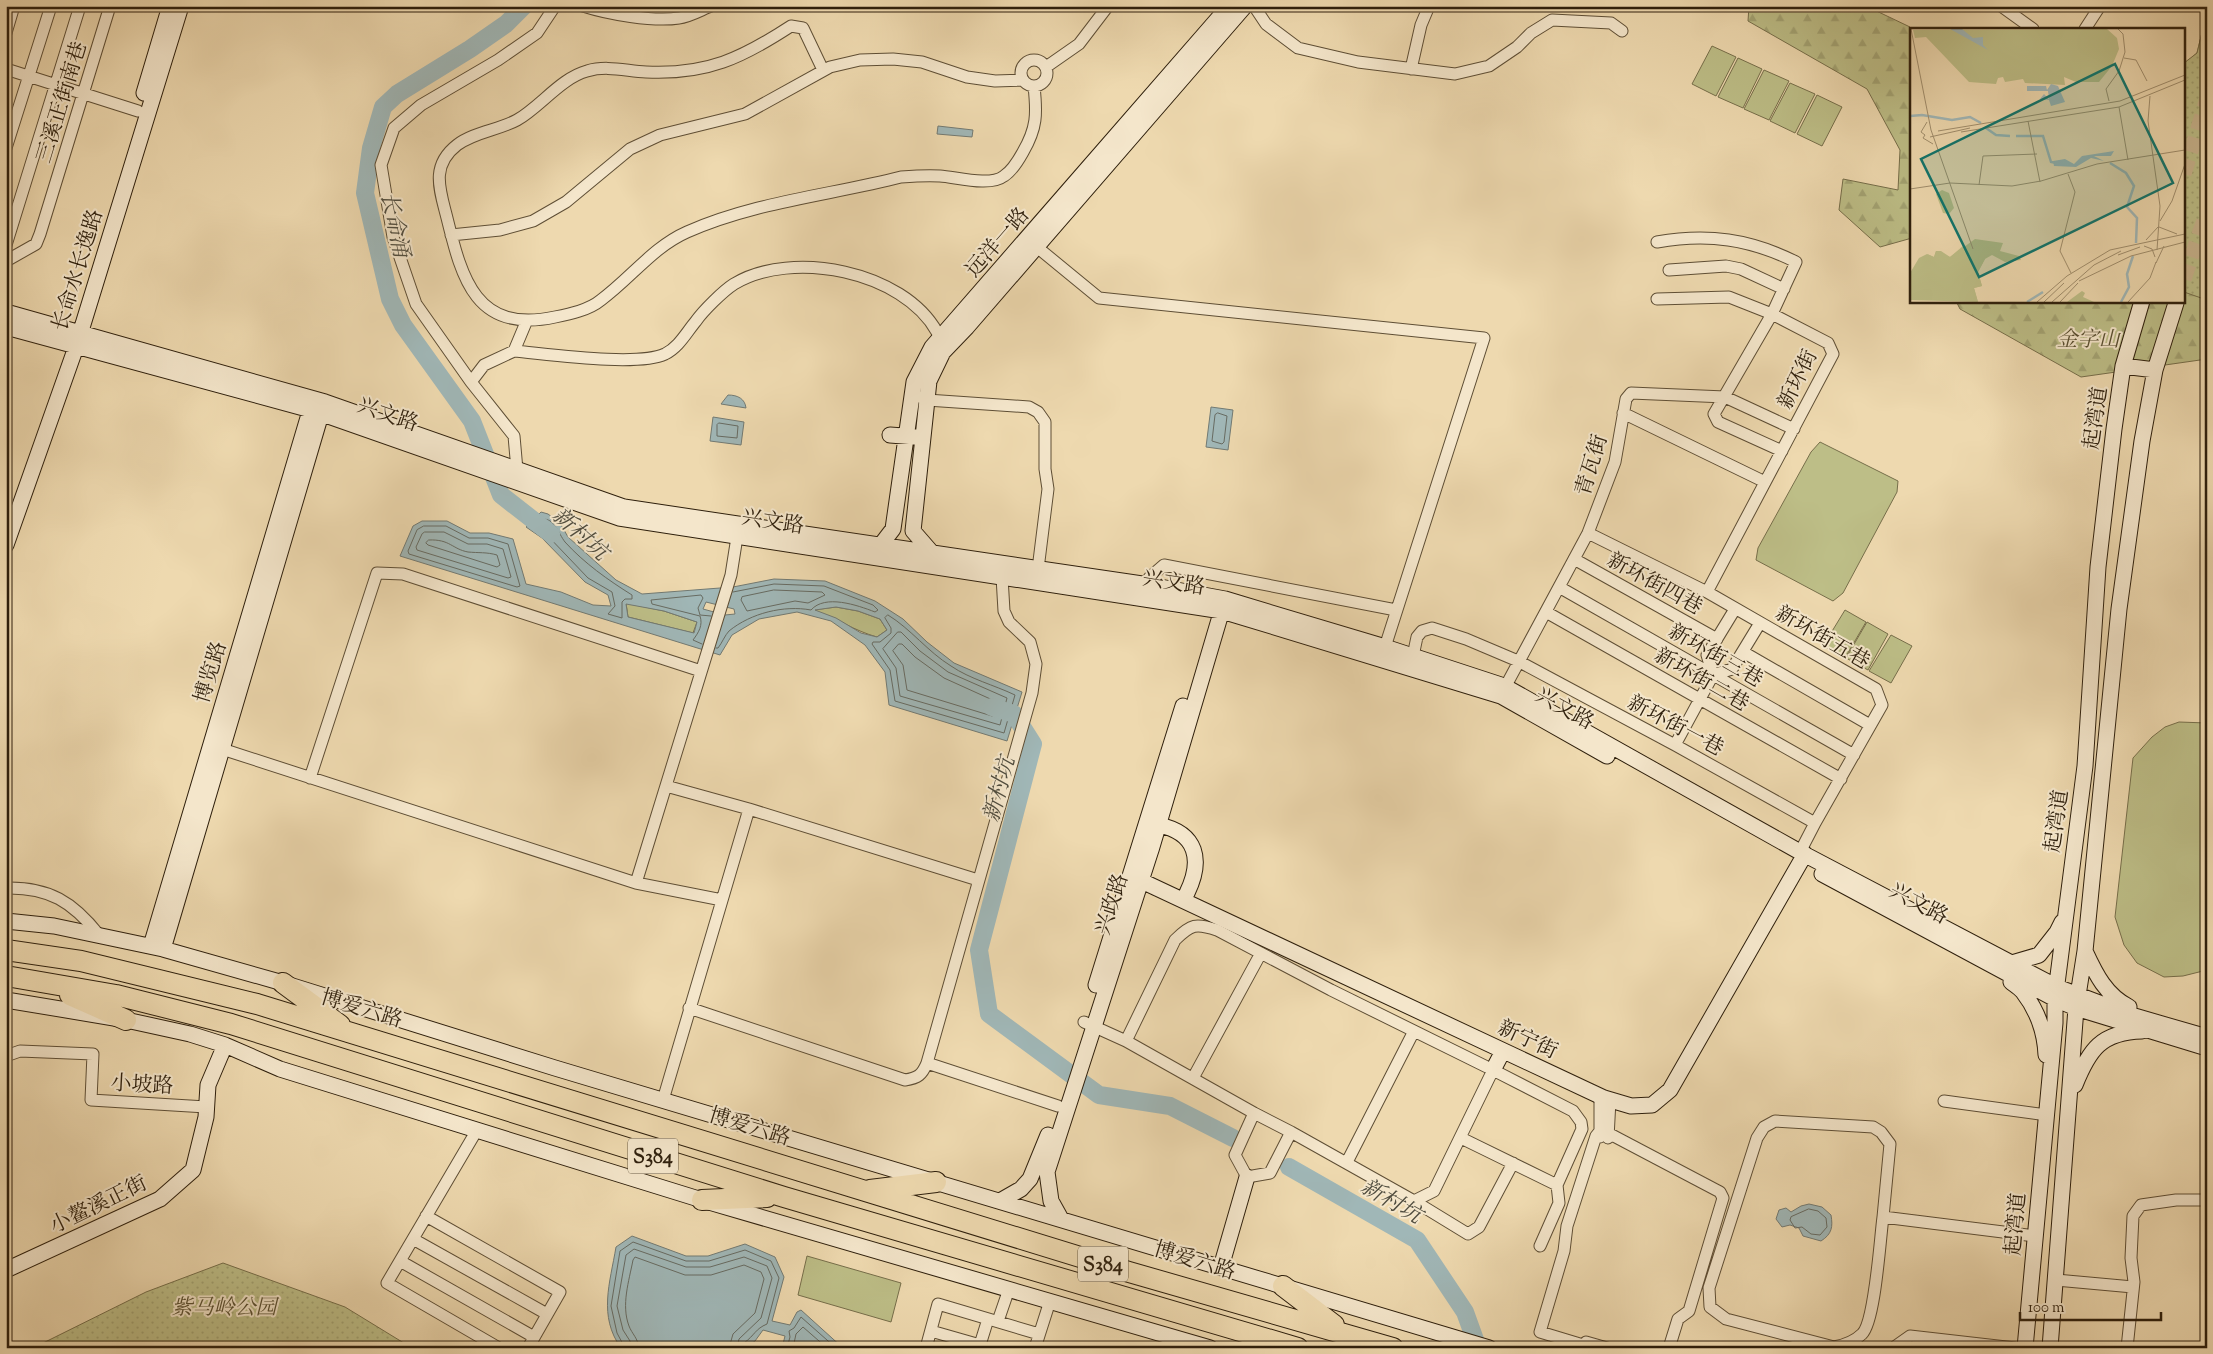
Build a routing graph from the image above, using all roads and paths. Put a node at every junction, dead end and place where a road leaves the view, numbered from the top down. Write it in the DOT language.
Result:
graph roads {
  1 [pos="14,6"];
  2 [pos="51,6"];
  3 [pos="80,6"];
  4 [pos="110,6"];
  5 [pos="170,6"];
  6 [pos="181,6"];
  7 [pos="555,6"];
  8 [pos="584,6"];
  9 [pos="711,6"];
  10 [pos="1108,6"];
  11 [pos="1230,6"];
  12 [pos="1245,6"];
  13 [pos="1254,6"];
  14 [pos="1429,6"];
  15 [pos="2001,6"];
  16 [pos="2100,6"];
  17 [pos="2031,28"];
  18 [pos="2086,28"];
  19 [pos="1622,31"];
  20 [pos="6,34"];
  21 [pos="1046,67"];
  22 [pos="6,69"];
  23 [pos="1412,69"];
  24 [pos="823,70"];
  25 [pos="29,76"];
  26 [pos="1023,80"];
  27 [pos="57,85"];
  28 [pos="1034,86"];
  29 [pos="83,92"];
  30 [pos="138,111"];
  31 [pos="6,148"];
  32 [pos="451,235"];
  33 [pos="1657,242"];
  34 [pos="1032,244"];
  35 [pos="6,245"];
  36 [pos="6,261"];
  37 [pos="1669,270"];
  38 [pos="1784,289"];
  39 [pos="1657,299"];
  40 [pos="2142,302"];
  41 [pos="2176,303"];
  42 [pos="6,312"];
  43 [pos="1772,314"];
  44 [pos="527,320"];
  45 [pos="6,327"];
  46 [pos="943,337"];
  47 [pos="74,339"];
  48 [pos="514,352"];
  49 [pos="2123,366"];
  50 [pos="2155,370"];
  51 [pos="471,382"];
  52 [pos="912,393"];
  53 [pos="1724,397"];
  54 [pos="927,400"];
  55 [pos="318,406"];
  56 [pos="1623,413"];
  57 [pos="1794,429"];
  58 [pos="890,434"];
  59 [pos="906,436"];
  60 [pos="923,438"];
  61 [pos="1782,451"];
  62 [pos="508,471"];
  63 [pos="1765,482"];
  64 [pos="6,518"];
  65 [pos="1588,533"];
  66 [pos="738,537"];
  67 [pos="6,544"];
  68 [pos="880,546"];
  69 [pos="933,554"];
  70 [pos="1574,559"];
  71 [pos="1038,569"];
  72 [pos="1002,577"];
  73 [pos="1149,585"];
  74 [pos="1559,587"];
  75 [pos="1707,592"];
  76 [pos="1219,604"];
  77 [pos="1735,608"];
  78 [pos="1396,610"];
  79 [pos="1546,612"];
  80 [pos="1760,623"];
  81 [pos="1717,639"];
  82 [pos="1385,647"];
  83 [pos="1743,652"];
  84 [pos="1413,656"];
  85 [pos="1518,661"];
  86 [pos="703,665"];
  87 [pos="1713,675"];
  88 [pos="1503,691"];
  89 [pos="1700,699"];
  90 [pos="1870,725"];
  91 [pos="1675,745"];
  92 [pos="222,750"];
  93 [pos="1854,755"];
  94 [pos="310,778"];
  95 [pos="1841,779"];
  96 [pos="666,786"];
  97 [pos="749,809"];
  98 [pos="1815,822"];
  99 [pos="1159,825"];
  100 [pos="1800,857"];
  101 [pos="1137,874"];
  102 [pos="978,880"];
  103 [pos="636,883"];
  104 [pos="6,888"];
  105 [pos="1187,893"];
  106 [pos="722,900"];
  107 [pos="2065,916"];
  108 [pos="6,921"];
  109 [pos="99,935"];
  110 [pos="157,947"];
  111 [pos="6,950"];
  112 [pos="2085,951"];
  113 [pos="1261,953"];
  114 [pos="2008,968"];
  115 [pos="6,976"];
  116 [pos="44,982"];
  117 [pos="283,984"];
  118 [pos="2056,993"];
  119 [pos="6,1000"];
  120 [pos="2077,1001"];
  121 [pos="689,1008"];
  122 [pos="126,1020"];
  123 [pos="1089,1024"];
  124 [pos="2153,1026"];
  125 [pos="1414,1031"];
  126 [pos="354,1035"];
  127 [pos="2207,1037"];
  128 [pos="1126,1041"];
  129 [pos="225,1045"];
  130 [pos="2207,1048"];
  131 [pos="1503,1051"];
  132 [pos="6,1056"];
  133 [pos="928,1063"];
  134 [pos="1492,1070"];
  135 [pos="1193,1078"];
  136 [pos="2048,1095"];
  137 [pos="1605,1098"];
  138 [pos="2070,1098"];
  139 [pos="662,1100"];
  140 [pos="1944,1101"];
  141 [pos="206,1107"];
  142 [pos="1062,1109"];
  143 [pos="1254,1113"];
  144 [pos="2047,1115"];
  145 [pos="477,1130"];
  146 [pos="1291,1132"];
  147 [pos="1604,1135"];
  148 [pos="1461,1138"];
  149 [pos="1347,1162"];
  150 [pos="1513,1163"];
  151 [pos="1247,1177"];
  152 [pos="936,1182"];
  153 [pos="1557,1185"];
  154 [pos="863,1191"];
  155 [pos="784,1197"];
  156 [pos="702,1200"];
  157 [pos="1414,1200"];
  158 [pos="2207,1200"];
  159 [pos="1000,1201"];
  160 [pos="426,1216"];
  161 [pos="1883,1217"];
  162 [pos="1061,1219"];
  163 [pos="2035,1236"];
  164 [pos="413,1239"];
  165 [pos="1540,1246"];
  166 [pos="400,1261"];
  167 [pos="1221,1267"];
  168 [pos="6,1270"];
  169 [pos="2056,1280"];
  170 [pos="1283,1286"];
  171 [pos="2133,1287"];
  172 [pos="1009,1289"];
  173 [pos="1050,1301"];
  174 [pos="547,1314"];
  175 [pos="993,1320"];
  176 [pos="931,1331"];
  177 [pos="1344,1333"];
  178 [pos="1039,1334"];
  179 [pos="534,1337"];
  180 [pos="979,1346"];
  181 [pos="1598,1347"];
  182 [pos="1996,1347"];
  183 [pos="499,1348"];
  184 [pos="528,1348"];
  185 [pos="926,1348"];
  186 [pos="1034,1348"];
  187 [pos="1210,1348"];
  188 [pos="1298,1348"];
  189 [pos="1393,1348"];
  190 [pos="1489,1348"];
  191 [pos="1668,1348"];
  192 [pos="1893,1348"];
  193 [pos="2015,1348"];
  194 [pos="2025,1348"];
  195 [pos="2050,1348"];
  196 [pos="2128,1348"];
  1 -- 20 [label="street"];
  2 -- 25 [label="street"];
  3 -- 27 [label="street"];
  4 -- 29 [label="street, 三溪正街南巷"];
  5 -- 30 [label="street, 长命水长逸路"];
  6 -- 47 [label="street, 长命水长逸路"];
  7 -- 51 [label="street"];
  8 -- 9 [label="street"];
  10 -- 21 [label="street"];
  11 -- 34 [label="street, 远洋一路"];
  12 -- 34 [label="street, 远洋一路"];
  13 -- 23 [label="street"];
  14 -- 23 [label="street"];
  15 -- 17 [label="street"];
  16 -- 18 [label="street"];
  19 -- 23 [label="street"];
  21 -- 26 [label="street"];
  21 -- 28 [label="street"];
  22 -- 25 [label="street"];
  24 -- 26 [label="street"];
  24 -- 32 [label="street"];
  24 -- 32 [label="street"];
  25 -- 27 [label="street"];
  25 -- 31 [label="street"];
  26 -- 28 [label="street"];
  27 -- 29 [label="street"];
  27 -- 35 [label="street"];
  28 -- 44 [label="street"];
  29 -- 30 [label="street"];
  29 -- 36 [label="street, 三溪正街南巷"];
  30 -- 47 [label="street, 长命水长逸路"];
  32 -- 44 [label="street"];
  33 -- 38 [label="street"];
  34 -- 46 [label="street, 远洋一路"];
  34 -- 78 [label="street"];
  37 -- 38 [label="street"];
  38 -- 43 [label="street"];
  39 -- 43 [label="street, 新环街"];
  40 -- 49 [label="street, 起湾道"];
  41 -- 50 [label="street, 起湾道"];
  42 -- 47 [label="street"];
  43 -- 53 [label="street"];
  43 -- 57 [label="street, 新环街"];
  44 -- 48 [label="street"];
  45 -- 47 [label="street"];
  46 -- 48 [label="street"];
  46 -- 52 [label="street, 远洋一路"];
  46 -- 54 [label="street, 远洋一路"];
  47 -- 55 [label="street, 兴文路"];
  47 -- 64 [label="street, 长命水长逸路"];
  47 -- 67 [label="street, 长命水长逸路"];
  48 -- 51 [label="street"];
  49 -- 50 [label="street"];
  49 -- 107 [label="street, 起湾道"];
  50 -- 112 [label="street, 起湾道"];
  51 -- 62 [label="street"];
  52 -- 54 [label="street"];
  52 -- 59 [label="street, 远洋一路"];
  53 -- 56 [label="street, 青瓦街"];
  53 -- 57 [label="street, 青瓦街"];
  53 -- 61 [label="street"];
  54 -- 60 [label="street, 远洋一路"];
  54 -- 71 [label="street"];
  55 -- 62 [label="street, 兴文路"];
  55 -- 92 [label="street, 博览路"];
  55 -- 110 [label="street, 博览路"];
  56 -- 63 [label="street"];
  56 -- 65 [label="street, 青瓦街"];
  57 -- 61 [label="street, 新环街"];
  58 -- 59 [label="street"];
  59 -- 60 [label="street"];
  59 -- 68 [label="street, 远洋一路"];
  60 -- 69 [label="street, 远洋一路"];
  61 -- 63 [label="street, 新环街"];
  62 -- 66 [label="street, 兴文路"];
  62 -- 68 [label="street, 兴文路"];
  63 -- 75 [label="street, 新环街"];
  65 -- 70 [label="street, 青瓦街"];
  65 -- 75 [label="street, 新环街五巷"];
  66 -- 72 [label="street, 兴文路"];
  66 -- 86 [label="street"];
  68 -- 69 [label="street, 兴文路"];
  69 -- 71 [label="street, 兴文路"];
  70 -- 74 [label="street, 青瓦街"];
  70 -- 81 [label="street, 新环街四巷"];
  71 -- 73 [label="street, 兴文路"];
  72 -- 76 [label="street, 兴文路"];
  72 -- 102 [label="street"];
  73 -- 76 [label="street, 兴文路"];
  73 -- 78 [label="street"];
  74 -- 79 [label="street, 青瓦街"];
  74 -- 87 [label="street, 新环街三巷"];
  75 -- 77 [label="street, 新环街五巷"];
  76 -- 82 [label="street, 兴文路"];
  76 -- 88 [label="street, 兴文路"];
  76 -- 99 [label="street, 兴政路"];
  76 -- 101 [label="street, 兴政路"];
  77 -- 80 [label="street, 新环街五巷"];
  77 -- 81 [label="street"];
  78 -- 82 [label="street"];
  79 -- 85 [label="street, 青瓦街"];
  79 -- 89 [label="street, 新环街二巷"];
  80 -- 83 [label="street"];
  80 -- 90 [label="street, 新环街五巷"];
  81 -- 87 [label="street"];
  82 -- 84 [label="street, 兴文路"];
  83 -- 87 [label="street"];
  83 -- 90 [label="street"];
  84 -- 85 [label="street, 新环街一巷"];
  84 -- 88 [label="street, 兴文路"];
  85 -- 88 [label="street, 青瓦街"];
  85 -- 91 [label="street, 新环街一巷"];
  86 -- 94 [label="street"];
  86 -- 96 [label="street"];
  87 -- 89 [label="street"];
  87 -- 93 [label="street, 新环街三巷"];
  88 -- 100 [label="street, 兴文路"];
  89 -- 91 [label="street"];
  89 -- 95 [label="street, 新环街二巷"];
  90 -- 93 [label="street, 新环街五巷"];
  91 -- 98 [label="street, 新环街一巷"];
  92 -- 94 [label="street"];
  92 -- 110 [label="street, 博览路"];
  93 -- 95 [label="street, 新环街五巷"];
  94 -- 103 [label="street"];
  95 -- 98 [label="street, 新环街五巷"];
  96 -- 97 [label="street"];
  96 -- 103 [label="street"];
  97 -- 102 [label="street"];
  97 -- 106 [label="street"];
  98 -- 100 [label="street, 新环街五巷"];
  99 -- 101 [label="street, 兴政路"];
  99 -- 105 [label="street"];
  100 -- 105 [label="street"];
  100 -- 114 [label="street, 兴文路"];
  100 -- 137 [label="street, 新宁街"];
  101 -- 105 [label="street"];
  101 -- 123 [label="street, 兴政路"];
  101 -- 131 [label="street, 新宁街"];
  102 -- 133 [label="street"];
  103 -- 106 [label="street"];
  104 -- 109 [label="street"];
  106 -- 121 [label="street"];
  107 -- 114 [label="street"];
  107 -- 118 [label="street, 起湾道"];
  108 -- 109 [label="street, 博爱六路"];
  109 -- 110 [label="street, 博爱六路"];
  110 -- 117 [label="street, 博爱六路"];
  111 -- 126 [label="highway, 博爱六路 / S384"];
  112 -- 120 [label="street, 起湾道"];
  112 -- 124 [label="street"];
  113 -- 125 [label="street"];
  113 -- 128 [label="street"];
  113 -- 135 [label="street"];
  114 -- 118 [label="street, 兴文路"];
  114 -- 136 [label="street"];
  115 -- 116 [label="highway, S384"];
  116 -- 122 [label="highway"];
  116 -- 155 [label="highway, S384"];
  117 -- 126 [label="highway"];
  117 -- 139 [label="street, 博爱六路"];
  118 -- 120 [label="street, 兴文路"];
  118 -- 136 [label="street, 起湾道"];
  119 -- 122 [label="street"];
  120 -- 124 [label="street, 兴文路"];
  120 -- 138 [label="street, 起湾道"];
  121 -- 133 [label="street"];
  121 -- 139 [label="street"];
  122 -- 129 [label="street"];
  123 -- 128 [label="street"];
  123 -- 142 [label="street, 兴政路"];
  124 -- 127 [label="street, 兴文路"];
  124 -- 130 [label="street, 兴文路"];
  124 -- 138 [label="street"];
  125 -- 134 [label="street"];
  125 -- 149 [label="street"];
  126 -- 154 [label="highway, 博爱六路 / S384"];
  128 -- 135 [label="street"];
  129 -- 141 [label="street, 小鳌溪正街"];
  129 -- 145 [label="street"];
  131 -- 134 [label="street"];
  131 -- 137 [label="street, 新宁街"];
  132 -- 141 [label="street, 小坡路"];
  133 -- 142 [label="street"];
  134 -- 148 [label="street"];
  134 -- 153 [label="street"];
  135 -- 143 [label="street"];
  136 -- 144 [label="street, 起湾道"];
  137 -- 147 [label="street"];
  138 -- 169 [label="street, 起湾道"];
  139 -- 152 [label="street, 博爱六路"];
  140 -- 144 [label="street"];
  141 -- 168 [label="street, 小鳌溪正街"];
  142 -- 159 [label="street, 兴政路"];
  142 -- 162 [label="street, 兴政路"];
  143 -- 146 [label="street"];
  143 -- 151 [label="street"];
  144 -- 163 [label="street, 起湾道"];
  145 -- 156 [label="street"];
  145 -- 160 [label="street"];
  146 -- 149 [label="street"];
  146 -- 151 [label="street"];
  147 -- 181 [label="street"];
  147 -- 191 [label="street"];
  148 -- 150 [label="street"];
  148 -- 157 [label="street"];
  149 -- 157 [label="street"];
  150 -- 153 [label="street"];
  150 -- 157 [label="street"];
  151 -- 167 [label="street"];
  152 -- 154 [label="highway"];
  152 -- 159 [label="street, 博爱六路"];
  153 -- 165 [label="street"];
  154 -- 177 [label="highway, 博爱六路 / S384"];
  155 -- 156 [label="highway"];
  155 -- 188 [label="highway, S384"];
  156 -- 172 [label="street"];
  158 -- 171 [label="street"];
  159 -- 162 [label="street, 博爱六路"];
  160 -- 164 [label="street"];
  160 -- 174 [label="street"];
  161 -- 161 [label="street"];
  161 -- 163 [label="street"];
  162 -- 167 [label="street, 博爱六路"];
  163 -- 194 [label="street, 起湾道"];
  164 -- 166 [label="street"];
  164 -- 174 [label="street"];
  166 -- 179 [label="street"];
  166 -- 183 [label="street"];
  167 -- 170 [label="street, 博爱六路"];
  169 -- 171 [label="street"];
  169 -- 195 [label="street, 起湾道"];
  170 -- 177 [label="highway"];
  170 -- 190 [label="street, 博爱六路"];
  171 -- 196 [label="street"];
  172 -- 173 [label="street"];
  172 -- 175 [label="street"];
  173 -- 178 [label="street"];
  173 -- 187 [label="street"];
  174 -- 179 [label="street"];
  175 -- 176 [label="street"];
  175 -- 178 [label="street"];
  175 -- 180 [label="street"];
  176 -- 180 [label="street"];
  176 -- 185 [label="street"];
  177 -- 189 [label="highway, 博爱六路 / S384"];
  178 -- 186 [label="street"];
  179 -- 184 [label="street"];
  182 -- 192 [label="street"];
  182 -- 193 [label="street"];
}
